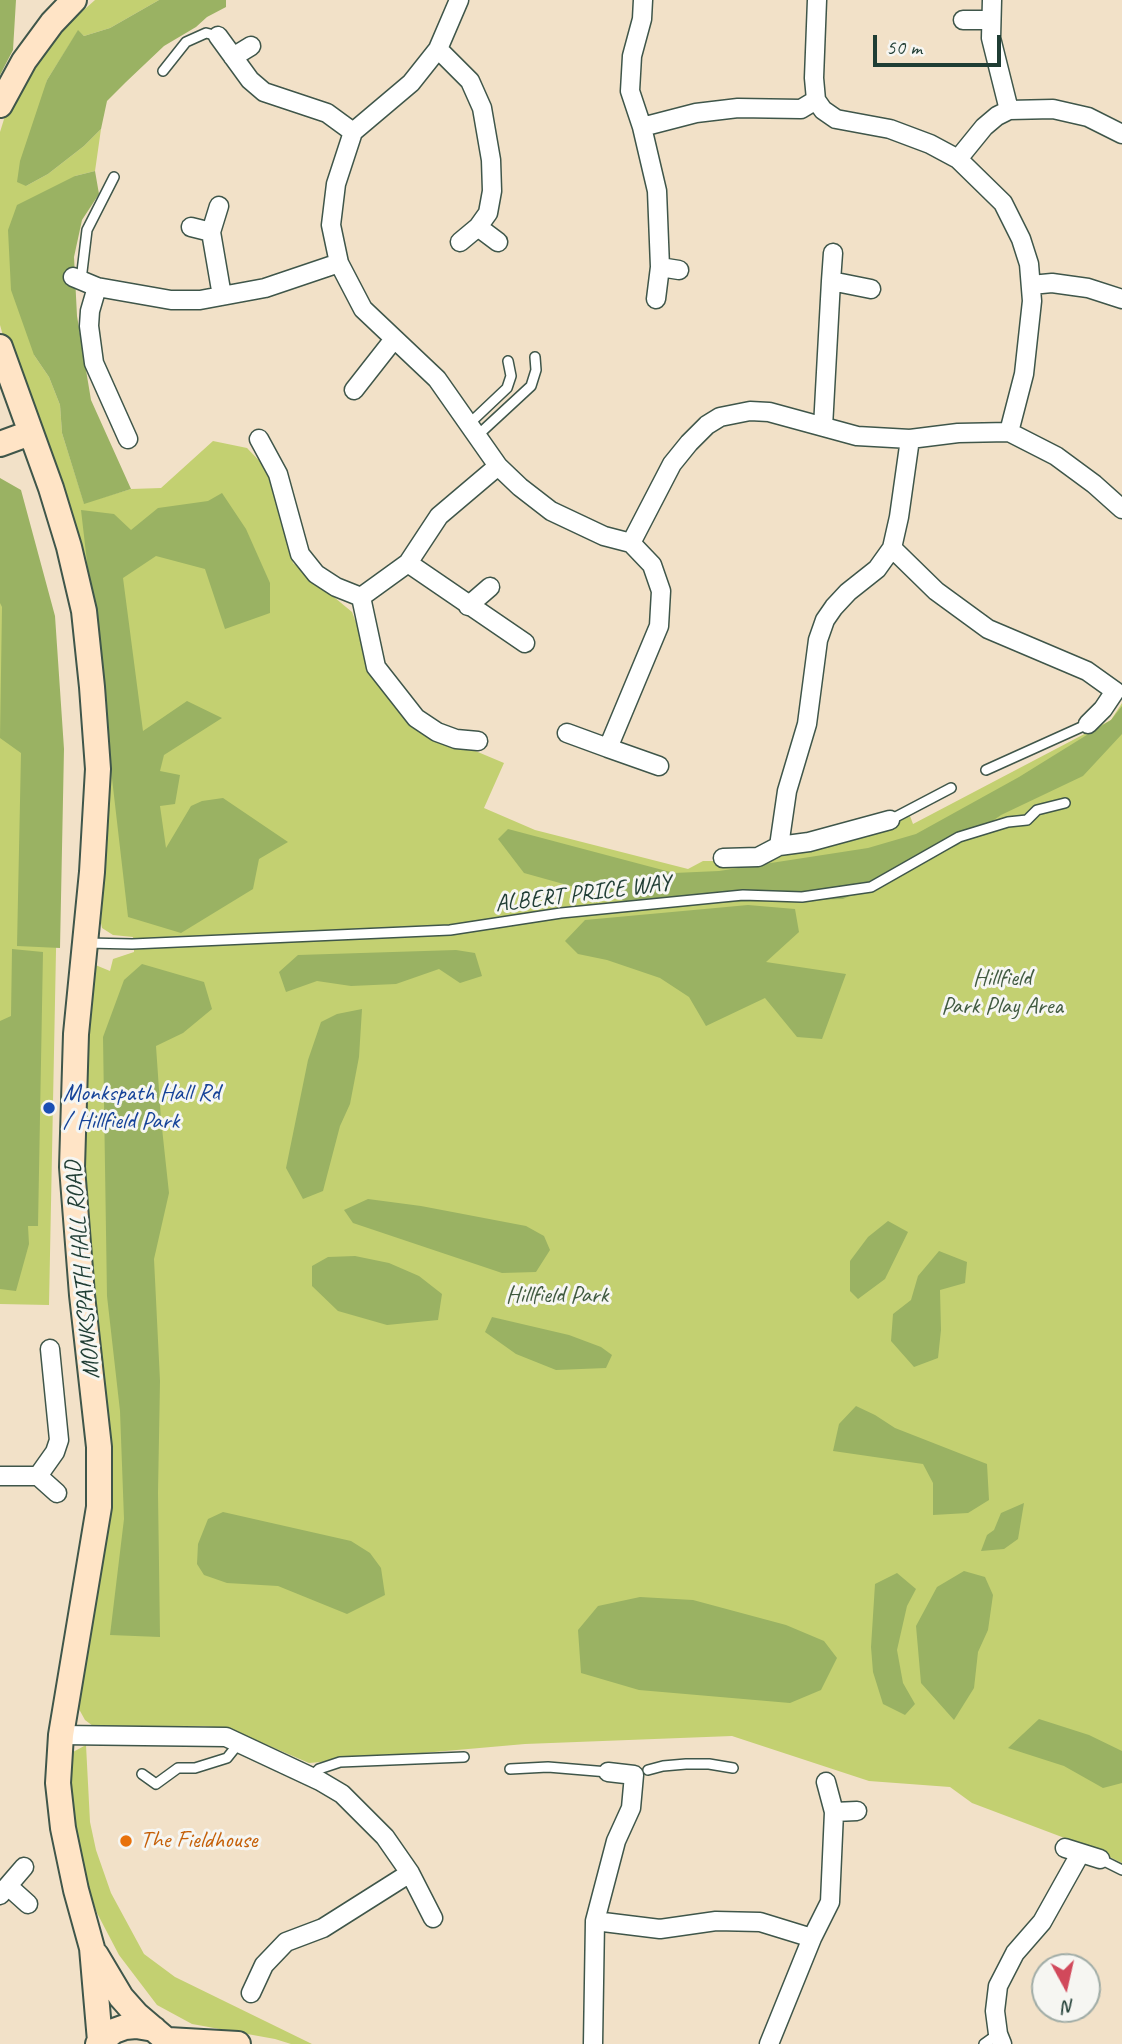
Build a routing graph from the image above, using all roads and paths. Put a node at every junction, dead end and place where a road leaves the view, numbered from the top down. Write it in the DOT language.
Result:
graph roads {
  1 [pos="74,0"];
  2 [pos="459,0"];
  3 [pos="643,0"];
  4 [pos="817,0"];
  5 [pos="992,0"];
  6 [pos="963,20"];
  7 [pos="990,20"];
  8 [pos="218,36"];
  9 [pos="251,46"];
  10 [pos="438,49"];
  11 [pos="233,57"];
  12 [pos="163,71"];
  13 [pos="816,100"];
  14 [pos="0,106"];
  15 [pos="1009,110"];
  16 [pos="642,127"];
  17 [pos="353,132"];
  18 [pos="1122,134"];
  19 [pos="958,159"];
  20 [pos="114,177"];
  21 [pos="219,205"];
  22 [pos="191,227"];
  23 [pos="478,227"];
  24 [pos="211,232"];
  25 [pos="460,242"];
  26 [pos="498,242"];
  27 [pos="834,253"];
  28 [pos="339,263"];
  29 [pos="660,267"];
  30 [pos="679,270"];
  31 [pos="84,281"];
  32 [pos="831,281"];
  33 [pos="1031,285"];
  34 [pos="871,289"];
  35 [pos="222,296"];
  36 [pos="656,299"];
  37 [pos="1122,299"];
  38 [pos="394,339"];
  39 [pos="0,347"];
  40 [pos="535,357"];
  41 [pos="508,361"];
  42 [pos="354,390"];
  43 [pos="823,426"];
  44 [pos="474,429"];
  45 [pos="1009,432"];
  46 [pos="30,433"];
  47 [pos="128,439"];
  48 [pos="259,439"];
  49 [pos="910,439"];
  50 [pos="0,444"];
  51 [pos="498,466"];
  52 [pos="1122,509"];
  53 [pos="631,542"];
  54 [pos="892,548"];
  55 [pos="408,563"];
  56 [pos="490,587"];
  57 [pos="361,597"];
  58 [pos="468,606"];
  59 [pos="525,643"];
  60 [pos="1118,685"];
  61 [pos="1088,724"];
  62 [pos="567,733"];
  63 [pos="478,741"];
  64 [pos="608,748"];
  65 [pos="659,766"];
  66 [pos="986,771"];
  67 [pos="951,788"];
  68 [pos="1065,803"];
  69 [pos="890,820"];
  70 [pos="779,846"];
  71 [pos="723,858"];
  72 [pos="85,943"];
  73 [pos="50,1349"];
  74 [pos="0,1476"];
  75 [pos="38,1476"];
  76 [pos="57,1493"];
  77 [pos="61,1735"];
  78 [pos="239,1742"];
  79 [pos="464,1757"];
  80 [pos="733,1768"];
  81 [pos="510,1769"];
  82 [pos="608,1772"];
  83 [pos="641,1773"];
  84 [pos="142,1774"];
  85 [pos="311,1777"];
  86 [pos="826,1782"];
  87 [pos="857,1811"];
  88 [pos="834,1812"];
  89 [pos="1100,1859"];
  90 [pos="24,1867"];
  91 [pos="1122,1870"];
  92 [pos="410,1873"];
  93 [pos="4,1890"];
  94 [pos="28,1903"];
  95 [pos="433,1918"];
  96 [pos="594,1921"];
  97 [pos="812,1938"];
  98 [pos="92,1948"];
  99 [pos="251,1993"];
  100 [pos="165,2038"];
  101 [pos="995,2041"];
  102 [pos="99,2043"];
  103 [pos="238,2044"];
  104 [pos="593,2044"];
  105 [pos="770,2044"];
  1 -- 14 [label="street"];
  2 -- 10 [label="street"];
  3 -- 16 [label="street"];
  4 -- 13 [label="street"];
  5 -- 7 [label="street"];
  6 -- 7 [label="street"];
  7 -- 15 [label="street"];
  8 -- 11 [label="street"];
  8 -- 12 [label="lane"];
  9 -- 11 [label="street"];
  10 -- 17 [label="street"];
  10 -- 23 [label="street"];
  11 -- 17 [label="street"];
  13 -- 16 [label="street"];
  13 -- 19 [label="street"];
  15 -- 18 [label="street"];
  15 -- 19 [label="street"];
  16 -- 29 [label="street"];
  17 -- 28 [label="street"];
  19 -- 33 [label="street"];
  20 -- 31 [label="lane"];
  21 -- 24 [label="street"];
  22 -- 24 [label="street"];
  23 -- 25 [label="street"];
  23 -- 26 [label="street"];
  24 -- 35 [label="street"];
  27 -- 32 [label="street"];
  28 -- 35 [label="street"];
  28 -- 38 [label="street"];
  29 -- 30 [label="street"];
  29 -- 36 [label="street"];
  31 -- 35 [label="street"];
  31 -- 47 [label="street"];
  32 -- 34 [label="street"];
  32 -- 43 [label="street"];
  33 -- 37 [label="street"];
  33 -- 45 [label="street"];
  38 -- 42 [label="street"];
  38 -- 44 [label="street"];
  39 -- 46 [label="street, MONKSPATH HALL ROAD"];
  40 -- 44 [label="lane"];
  41 -- 44 [label="lane"];
  43 -- 49 [label="street"];
  43 -- 53 [label="street"];
  44 -- 51 [label="street"];
  45 -- 49 [label="street"];
  45 -- 52 [label="street"];
  46 -- 50 [label="street"];
  46 -- 72 [label="street, MONKSPATH HALL ROAD"];
  48 -- 57 [label="street"];
  49 -- 54 [label="street"];
  51 -- 53 [label="street"];
  51 -- 55 [label="street"];
  53 -- 64 [label="street"];
  54 -- 60 [label="street"];
  54 -- 70 [label="street"];
  55 -- 57 [label="street"];
  55 -- 58 [label="street"];
  56 -- 58 [label="street"];
  57 -- 63 [label="street"];
  58 -- 59 [label="street"];
  60 -- 61 [label="street"];
  61 -- 66 [label="lane"];
  62 -- 64 [label="street"];
  64 -- 65 [label="street"];
  67 -- 69 [label="lane"];
  68 -- 72 [label="lane, ALBERT PRICE WAY"];
  69 -- 70 [label="street"];
  70 -- 71 [label="street"];
  72 -- 77 [label="street, MONKSPATH HALL ROAD"];
  73 -- 75 [label="street"];
  74 -- 75 [label="street"];
  75 -- 76 [label="street"];
  77 -- 78 [label="street"];
  77 -- 98 [label="street, MONKSPATH HALL ROAD"];
  78 -- 84 [label="lane"];
  78 -- 85 [label="street"];
  79 -- 85 [label="lane"];
  80 -- 83 [label="lane"];
  81 -- 82 [label="lane"];
  82 -- 83 [label="street"];
  83 -- 96 [label="street"];
  85 -- 92 [label="street"];
  86 -- 88 [label="street"];
  87 -- 88 [label="street"];
  88 -- 97 [label="street"];
  89 -- 91 [label="lane"];
  89 -- 101 [label="street"];
  90 -- 93 [label="street"];
  92 -- 95 [label="street"];
  92 -- 99 [label="street"];
  93 -- 94 [label="street"];
  96 -- 97 [label="street"];
  96 -- 104 [label="street"];
  97 -- 105 [label="street"];
  98 -- 100 [label="street, MONKSPATH HALL ROAD"];
  98 -- 102 [label="street, MONKSPATH HALL ROAD"];
  100 -- 102 [label="street"];
  100 -- 103 [label="street"];
}
